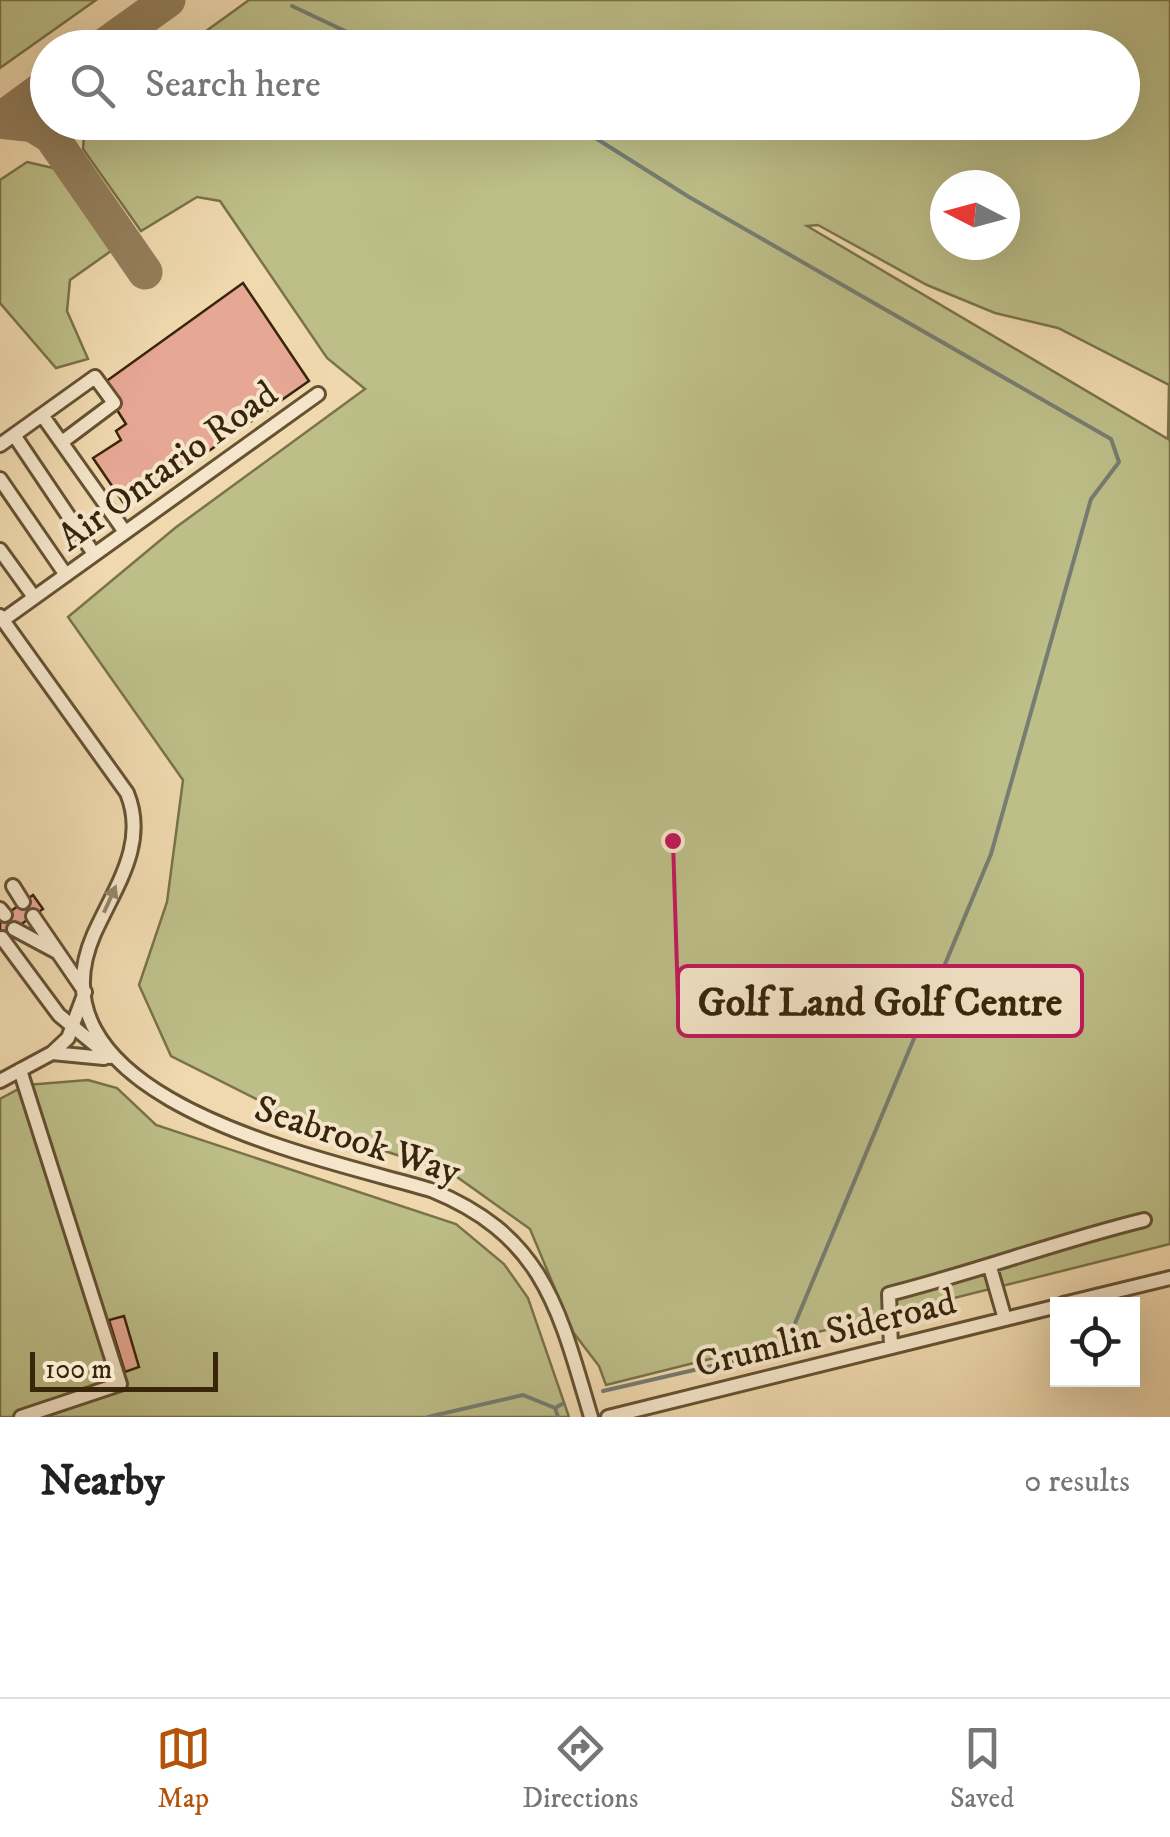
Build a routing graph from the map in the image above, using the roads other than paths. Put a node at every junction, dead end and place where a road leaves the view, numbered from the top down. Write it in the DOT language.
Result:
graph roads {
  1 [pos="318,394"];
  2 [pos="42,414"];
  3 [pos="14,435"];
  4 [pos="62,442"];
  5 [pos="0,445"];
  6 [pos="0,479"];
  7 [pos="125,532"];
  8 [pos="0,550"];
  9 [pos="94,554"];
  10 [pos="66,575"];
  11 [pos="34,597"];
  12 [pos="2,618"];
  13 [pos="13,886"];
  14 [pos="23,902"];
  15 [pos="33,916"];
  16 [pos="14,929"];
  17 [pos="2,938"];
  18 [pos="60,954"];
  19 [pos="85,992"];
  20 [pos="72,1029"];
  21 [pos="52,1054"];
  22 [pos="116,1061"];
  23 [pos="20,1070"];
  24 [pos="0,1081"];
  25 [pos="1144,1220"];
  26 [pos="990,1268"];
  27 [pos="1170,1278"];
  28 [pos="1093,1297"];
  29 [pos="1050,1308"];
  30 [pos="1005,1319"];
  31 [pos="891,1347"];
  32 [pos="22,1417"];
  33 [pos="591,1417"];
  34 [pos="608,1417"];
  1 -- 7 [label="street, Air Ontario Road"];
  2 -- 3 [label="street"];
  2 -- 4 [label="street"];
  2 -- 4 [label="street"];
  3 -- 5 [label="street"];
  3 -- 9 [label="street"];
  4 -- 7 [label="street"];
  6 -- 10 [label="street"];
  7 -- 9 [label="street, Air Ontario Road"];
  8 -- 11 [label="street"];
  9 -- 10 [label="street, Air Ontario Road"];
  10 -- 11 [label="street, Air Ontario Road"];
  11 -- 12 [label="street, Air Ontario Road"];
  19 -- 12 [label="street, Seabrook Way, one-way"];
  13 -- 14 [label="street"];
  15 -- 18 [label="street"];
  16 -- 18 [label="street"];
  17 -- 20 [label="street"];
  18 -- 19 [label="street"];
  19 -- 20 [label="street"];
  19 -- 22 [label="street, Seabrook Way"];
  20 -- 21 [label="street"];
  20 -- 22 [label="street"];
  21 -- 22 [label="street, Seabrook Way"];
  21 -- 23 [label="street"];
  22 -- 33 [label="street, Seabrook Way"];
  23 -- 24 [label="street"];
  23 -- 32 [label="street"];
  25 -- 26 [label="street"];
  26 -- 30 [label="street"];
  26 -- 31 [label="street"];
  27 -- 28 [label="street, Crumlin Sideroad"];
  29 -- 30 [label="street, Crumlin Sideroad"];
  30 -- 31 [label="street, Crumlin Sideroad"];
  31 -- 34 [label="street, Crumlin Sideroad"];
}
